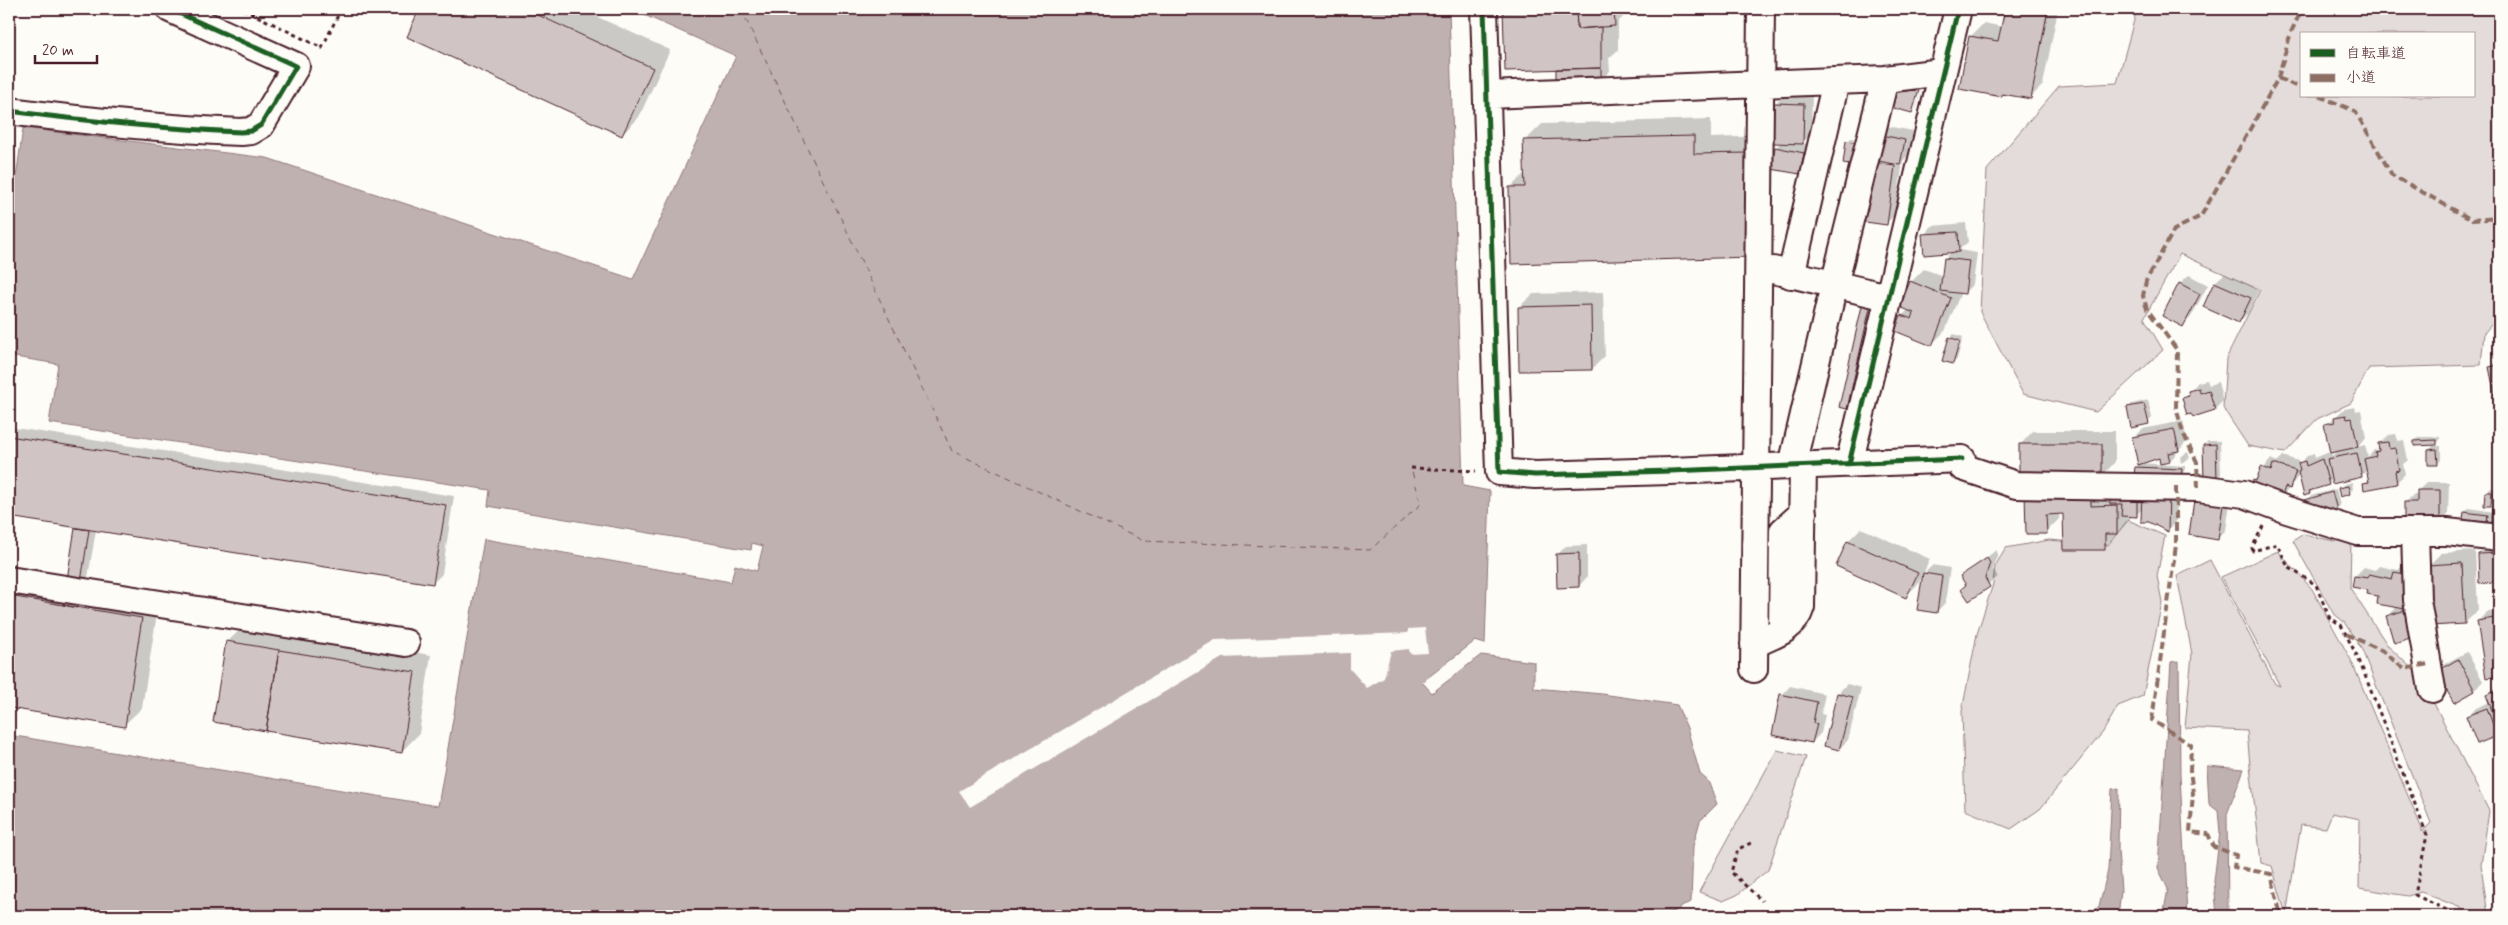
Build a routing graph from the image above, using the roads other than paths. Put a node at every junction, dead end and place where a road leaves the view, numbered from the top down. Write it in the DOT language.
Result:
graph roads {
  1 [pos="170,9"];
  2 [pos="1484,9"];
  3 [pos="1761,9"];
  4 [pos="1958,9"];
  5 [pos="1942,72"];
  6 [pos="1885,79"];
  7 [pos="1836,81"];
  8 [pos="1760,85"];
  9 [pos="1488,94"];
  10 [pos="9,111"];
  11 [pos="1758,266"];
  12 [pos="1791,274"];
  13 [pos="1834,285"];
  14 [pos="1888,297"];
  15 [pos="1849,464"];
  16 [pos="1798,465"];
  17 [pos="1756,467"];
  18 [pos="2416,532"];
  19 [pos="2499,538"];
  20 [pos="9,580"];
  21 [pos="406,643"];
  22 [pos="2432,689"];
  1 -- 10 [label="street"];
  2 -- 9 [label="street"];
  3 -- 8 [label="street"];
  4 -- 5 [label="street"];
  5 -- 6 [label="street"];
  5 -- 14 [label="street"];
  6 -- 7 [label="street"];
  6 -- 13 [label="street"];
  7 -- 8 [label="street"];
  7 -- 12 [label="street"];
  8 -- 9 [label="street"];
  8 -- 11 [label="street"];
  9 -- 17 [label="street"];
  11 -- 12 [label="street"];
  11 -- 17 [label="street"];
  12 -- 13 [label="street"];
  13 -- 14 [label="street"];
  13 -- 16 [label="street"];
  14 -- 15 [label="street"];
  15 -- 16 [label="street"];
  15 -- 18 [label="street"];
  16 -- 17 [label="street"];
  16 -- 17 [label="street"];
  18 -- 19 [label="street"];
  18 -- 22 [label="street"];
  20 -- 21 [label="street"];
}
